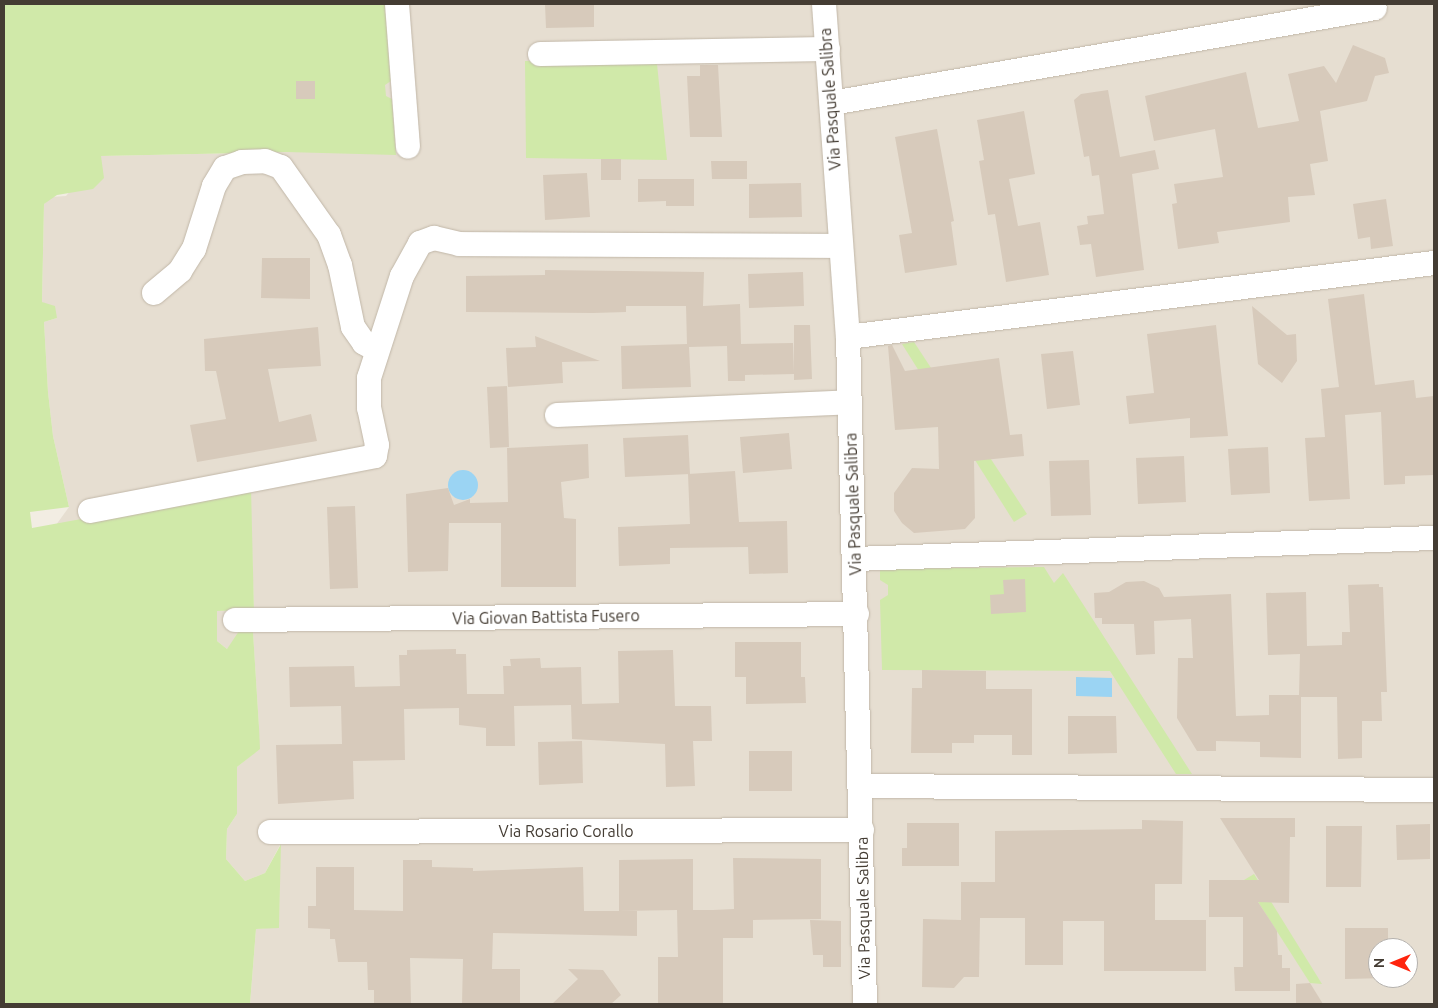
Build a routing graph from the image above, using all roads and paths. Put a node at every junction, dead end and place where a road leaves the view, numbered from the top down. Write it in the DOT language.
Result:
graph roads {
  1 [pos="397,4"];
  2 [pos="824,4"];
  3 [pos="1375,8"];
  4 [pos="828,49"];
  5 [pos="540,54"];
  6 [pos="832,103"];
  7 [pos="408,147"];
  8 [pos="839,246"];
  9 [pos="1434,263"];
  10 [pos="154,293"];
  11 [pos="848,337"];
  12 [pos="377,350"];
  13 [pos="850,402"];
  14 [pos="557,415"];
  15 [pos="90,511"];
  16 [pos="1434,538"];
  17 [pos="855,559"];
  18 [pos="856,614"];
  19 [pos="235,620"];
  20 [pos="861,786"];
  21 [pos="1434,790"];
  22 [pos="862,830"];
  23 [pos="270,832"];
  24 [pos="865,1004"];
  1 -- 7 [label="street"];
  2 -- 4 [label="street, Via Pasquale Salibra"];
  3 -- 6 [label="street"];
  4 -- 5 [label="street"];
  4 -- 6 [label="street, Via Pasquale Salibra"];
  6 -- 8 [label="street, Via Pasquale Salibra"];
  8 -- 11 [label="street, Via Pasquale Salibra"];
  8 -- 12 [label="street"];
  9 -- 11 [label="street"];
  10 -- 12 [label="street"];
  11 -- 13 [label="street, Via Pasquale Salibra"];
  12 -- 15 [label="street"];
  13 -- 14 [label="street"];
  13 -- 17 [label="street, Via Pasquale Salibra"];
  16 -- 17 [label="street"];
  17 -- 18 [label="street, Via Pasquale Salibra"];
  18 -- 19 [label="street, Via Giovan Battista Fusero"];
  18 -- 20 [label="street, Via Pasquale Salibra"];
  20 -- 21 [label="street"];
  20 -- 22 [label="street, Via Pasquale Salibra"];
  22 -- 23 [label="street, Via Rosario Corallo"];
  22 -- 24 [label="street, Via Pasquale Salibra"];
}
